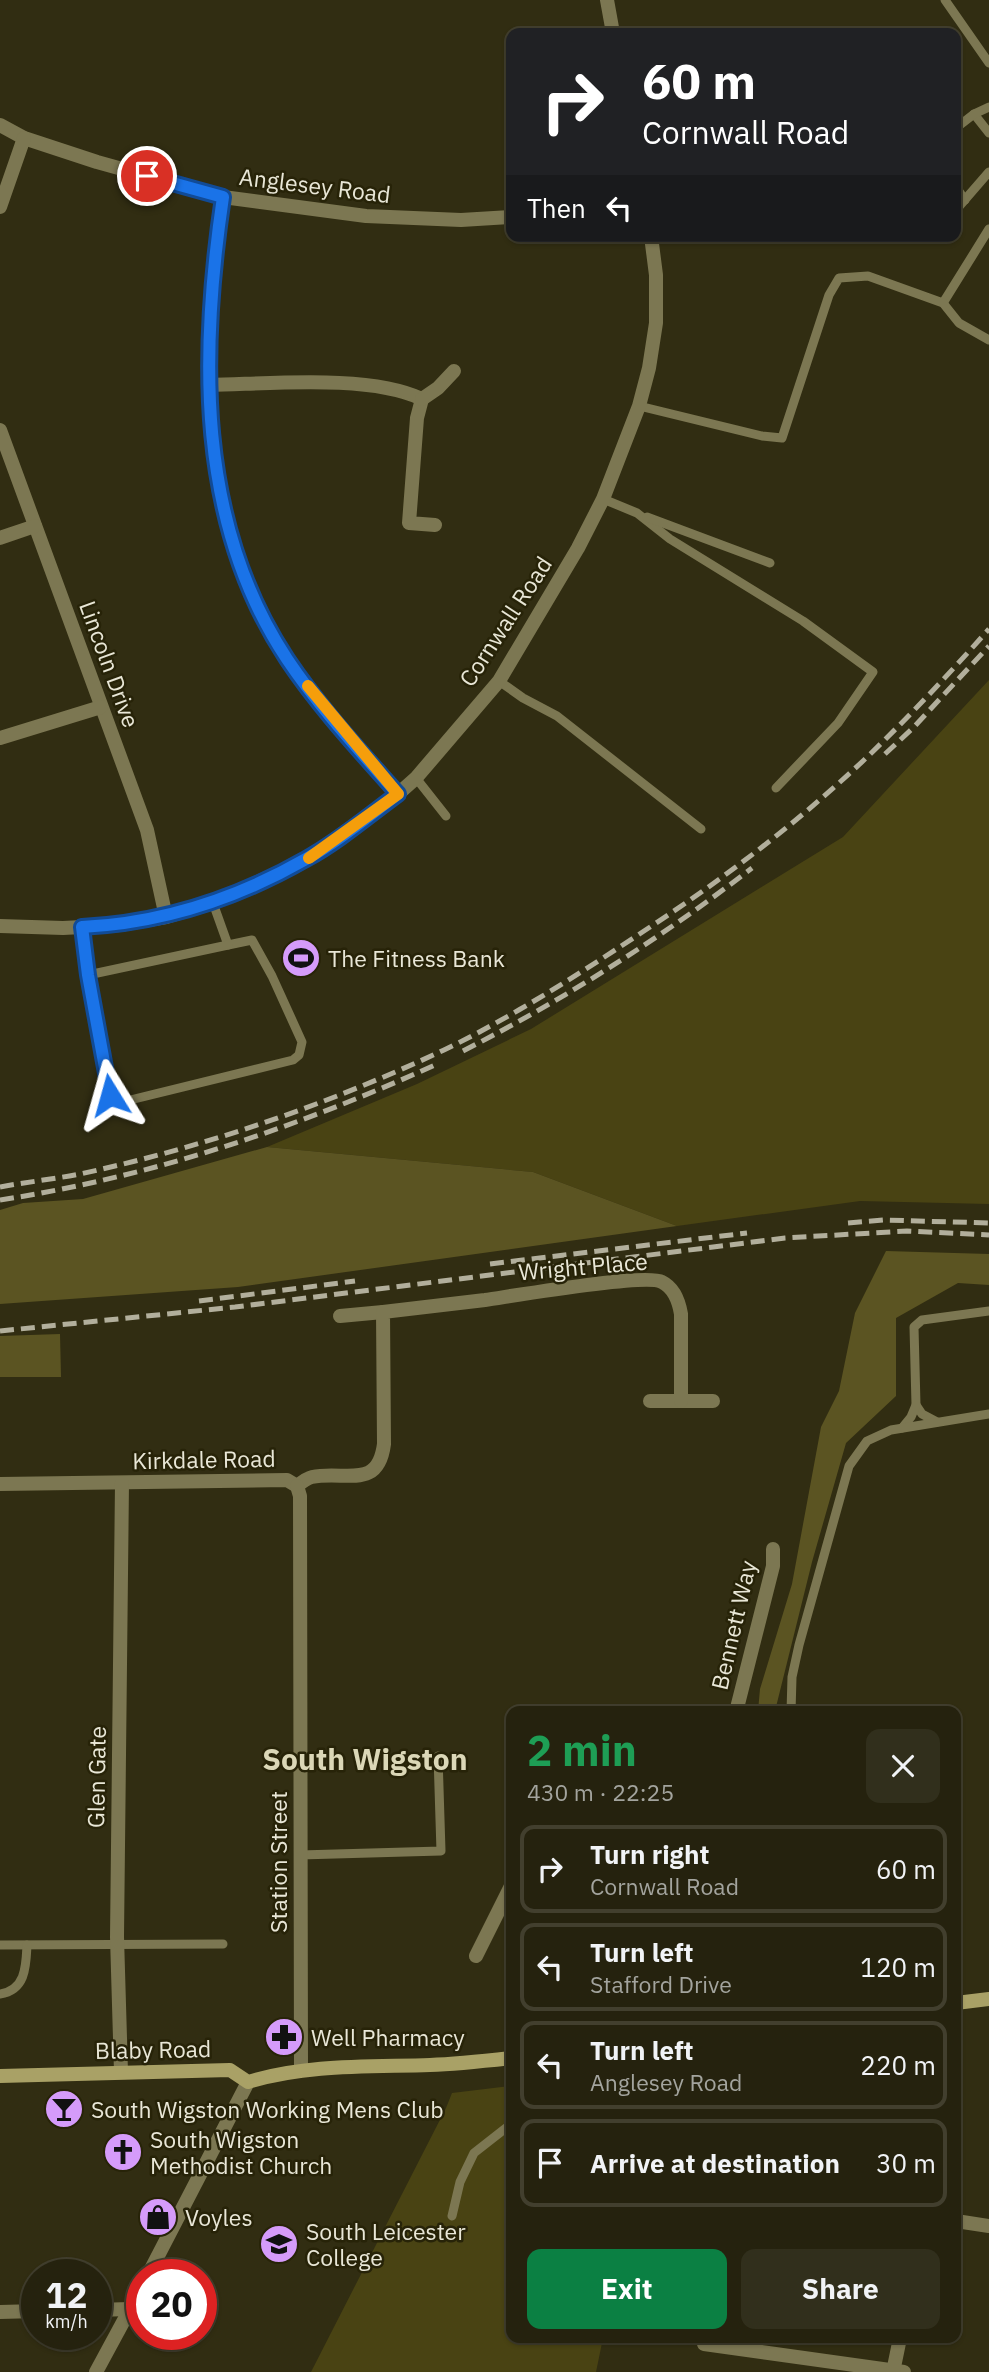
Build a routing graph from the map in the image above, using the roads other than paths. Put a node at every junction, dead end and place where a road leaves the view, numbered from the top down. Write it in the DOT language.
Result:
graph roads {
  1 [pos="607,0"];
  2 [pos="944,0"];
  3 [pos="612,28"];
  4 [pos="989,63"];
  5 [pos="989,107"];
  6 [pos="974,114"];
  7 [pos="961,124"];
  8 [pos="0,125"];
  9 [pos="989,133"];
  10 [pos="24,138"];
  11 [pos="989,172"];
  12 [pos="961,194"];
  13 [pos="223,197"];
  14 [pos="965,200"];
  15 [pos="961,204"];
  16 [pos="0,207"];
  17 [pos="506,217"];
  18 [pos="989,229"];
  19 [pos="652,242"];
  20 [pos="943,303"];
  21 [pos="989,340"];
  22 [pos="454,371"];
  23 [pos="210,385"];
  24 [pos="422,399"];
  25 [pos="639,406"];
  26 [pos="0,430"];
  27 [pos="603,499"];
  28 [pos="637,513"];
  29 [pos="435,525"];
  30 [pos="35,526"];
  31 [pos="0,538"];
  32 [pos="770,563"];
  33 [pos="499,681"];
  34 [pos="101,707"];
  35 [pos="1,739"];
  36 [pos="416,778"];
  37 [pos="776,788"];
  38 [pos="398,794"];
  39 [pos="446,816"];
  40 [pos="701,829"];
  41 [pos="213,902"];
  42 [pos="166,917"];
  43 [pos="0,926"];
  44 [pos="82,927"];
  45 [pos="228,945"];
  46 [pos="88,975"];
  47 [pos="989,1311"];
  48 [pos="383,1312"];
  49 [pos="340,1316"];
  50 [pos="650,1401"];
  51 [pos="681,1401"];
  52 [pos="713,1401"];
  53 [pos="916,1405"];
  54 [pos="989,1414"];
  55 [pos="939,1422"];
  56 [pos="902,1429"];
  57 [pos="122,1483"];
  58 [pos="0,1484"];
  59 [pos="298,1486"];
  60 [pos="773,1549"];
  61 [pos="738,1706"];
  62 [pos="791,1706"];
  63 [pos="438,1756"];
  64 [pos="300,1854"];
  65 [pos="506,1896"];
  66 [pos="117,1944"];
  67 [pos="223,1944"];
  68 [pos="0,1945"];
  69 [pos="27,1945"];
  70 [pos="475,1956"];
  71 [pos="0,1994"];
  72 [pos="989,1999"];
  73 [pos="961,2002"];
  74 [pos="506,2058"];
  75 [pos="301,2070"];
  76 [pos="121,2072"];
  77 [pos="0,2076"];
  78 [pos="248,2082"];
  79 [pos="506,2128"];
  80 [pos="452,2216"];
  81 [pos="961,2222"];
  82 [pos="989,2226"];
  83 [pos="156,2259"];
  84 [pos="21,2311"];
  85 [pos="0,2312"];
  86 [pos="126,2316"];
  87 [pos="900,2343"];
  88 [pos="704,2344"];
  89 [pos="897,2371"];
  90 [pos="96,2372"];
  1 -- 3 [label="street"];
  2 -- 4 [label="lane"];
  5 -- 6 [label="lane"];
  6 -- 7 [label="lane"];
  6 -- 9 [label="lane"];
  8 -- 10 [label="street, Anglesey Road"];
  10 -- 13 [label="street, Anglesey Road"];
  10 -- 16 [label="street"];
  11 -- 14 [label="lane"];
  12 -- 14 [label="lane"];
  13 -- 17 [label="street, Anglesey Road"];
  13 -- 23 [label="street"];
  14 -- 15 [label="lane"];
  18 -- 20 [label="lane"];
  19 -- 25 [label="street, Cornwall Road"];
  20 -- 21 [label="lane"];
  20 -- 25 [label="lane"];
  22 -- 24 [label="street"];
  23 -- 24 [label="street"];
  23 -- 38 [label="street"];
  24 -- 29 [label="street"];
  25 -- 27 [label="street, Cornwall Road"];
  26 -- 30 [label="street, Lincoln Drive"];
  27 -- 28 [label="lane"];
  27 -- 33 [label="street, Cornwall Road"];
  28 -- 32 [label="lane"];
  28 -- 37 [label="lane"];
  30 -- 31 [label="street"];
  30 -- 34 [label="street, Lincoln Drive"];
  33 -- 36 [label="street, Cornwall Road"];
  33 -- 40 [label="lane"];
  34 -- 35 [label="street"];
  34 -- 42 [label="street, Lincoln Drive"];
  36 -- 38 [label="street, Cornwall Road"];
  36 -- 39 [label="lane"];
  38 -- 41 [label="street, Cornwall Road"];
  41 -- 42 [label="street, Cornwall Road"];
  41 -- 45 [label="lane"];
  42 -- 44 [label="street, Cornwall Road"];
  43 -- 44 [label="street, Cornwall Road"];
  44 -- 46 [label="lane"];
  45 -- 46 [label="lane"];
  45 -- 46 [label="lane"];
  47 -- 53 [label="lane"];
  48 -- 49 [label="street, Wright Place"];
  48 -- 51 [label="street, Wright Place"];
  48 -- 59 [label="street, Kirkdale Road"];
  50 -- 51 [label="street"];
  51 -- 52 [label="street"];
  53 -- 55 [label="lane"];
  53 -- 56 [label="lane"];
  54 -- 55 [label="lane"];
  55 -- 56 [label="lane"];
  56 -- 62 [label="lane"];
  57 -- 58 [label="street, Kirkdale Road"];
  57 -- 59 [label="street, Kirkdale Road"];
  57 -- 66 [label="street, Glen Gate"];
  59 -- 64 [label="street, Station Street"];
  60 -- 61 [label="street, Bennett Way"];
  63 -- 64 [label="lane"];
  64 -- 75 [label="street, Station Street"];
  65 -- 70 [label="street"];
  66 -- 67 [label="lane"];
  66 -- 69 [label="lane"];
  66 -- 76 [label="street, Glen Gate"];
  68 -- 69 [label="lane"];
  69 -- 71 [label="lane"];
  72 -- 73 [label="main road"];
  74 -- 75 [label="main road"];
  75 -- 78 [label="main road"];
  76 -- 77 [label="main road, Blaby Road"];
  76 -- 78 [label="main road, Blaby Road"];
  78 -- 83 [label="street"];
  79 -- 80 [label="lane"];
  81 -- 82 [label="street"];
  84 -- 85 [label="street"];
  86 -- 90 [label="street"];
  87 -- 89 [label="street"];
  88 -- 89 [label="street"];
}
